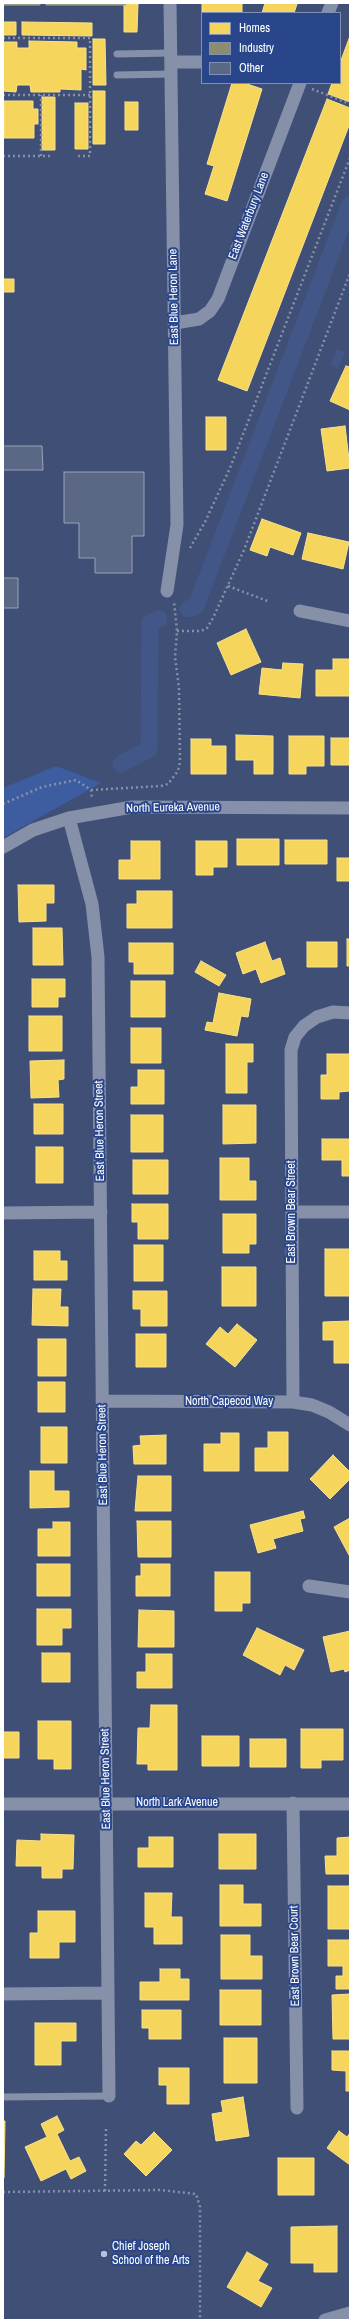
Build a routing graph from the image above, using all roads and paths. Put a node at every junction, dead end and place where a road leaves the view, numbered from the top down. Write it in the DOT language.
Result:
graph roads {
  1 [pos="170,3"];
  2 [pos="3,38"];
  3 [pos="117,54"];
  4 [pos="201,62"];
  5 [pos="171,63"];
  6 [pos="117,75"];
  7 [pos="301,84"];
  8 [pos="3,95"];
  9 [pos="41,95"];
  10 [pos="90,95"];
  11 [pos="350,104"];
  12 [pos="3,156"];
  13 [pos="41,156"];
  14 [pos="52,156"];
  15 [pos="78,156"];
  16 [pos="350,158"];
  17 [pos="350,273"];
  18 [pos="175,323"];
  19 [pos="190,548"];
  20 [pos="228,586"];
  21 [pos="167,591"];
  22 [pos="270,602"];
  23 [pos="300,611"];
  24 [pos="350,621"];
  25 [pos="177,631"];
  26 [pos="91,790"];
  27 [pos="92,799"];
  28 [pos="3,804"];
  29 [pos="350,808"];
  30 [pos="69,818"];
  31 [pos="3,847"];
  32 [pos="350,1013"];
  33 [pos="101,1212"];
  34 [pos="292,1212"];
  35 [pos="350,1212"];
  36 [pos="3,1213"];
  37 [pos="102,1401"];
  38 [pos="293,1402"];
  39 [pos="350,1426"];
  40 [pos="309,1586"];
  41 [pos="350,1592"];
  42 [pos="293,1803"];
  43 [pos="3,1804"];
  44 [pos="106,1804"];
  45 [pos="350,1804"];
  46 [pos="3,1994"];
  47 [pos="108,1994"];
  48 [pos="109,2096"];
  49 [pos="3,2097"];
  50 [pos="297,2108"];
  51 [pos="106,2126"];
  52 [pos="105,2191"];
  53 [pos="3,2192"];
  54 [pos="350,2313"];
  55 [pos="200,2320"];
  56 [pos="325,2320"];
  1 -- 5 [label="street, East Blue Heron Lane"];
  2 -- 10 [label="path"];
  3 -- 5 [label="lane"];
  4 -- 5 [label="street"];
  5 -- 6 [label="lane"];
  5 -- 18 [label="street, East Blue Heron Lane"];
  7 -- 11 [label="path"];
  7 -- 18 [label="street, East Waterbury Lane"];
  8 -- 9 [label="path"];
  9 -- 10 [label="path"];
  9 -- 13 [label="path"];
  10 -- 15 [label="path"];
  12 -- 13 [label="path"];
  13 -- 14 [label="path"];
  16 -- 19 [label="path"];
  17 -- 20 [label="path"];
  18 -- 21 [label="street, East Blue Heron Lane"];
  20 -- 22 [label="path"];
  20 -- 25 [label="path"];
  21 -- 25 [label="path"];
  23 -- 24 [label="street"];
  25 -- 26 [label="path"];
  26 -- 27 [label="path"];
  26 -- 28 [label="path"];
  29 -- 30 [label="street, North Eureka Avenue"];
  30 -- 31 [label="street, North Eureka Avenue"];
  30 -- 33 [label="street, East Blue Heron Street"];
  32 -- 34 [label="street, East Brown Bear Street"];
  33 -- 36 [label="street"];
  33 -- 37 [label="street, East Blue Heron Street"];
  34 -- 35 [label="street"];
  34 -- 38 [label="street, East Brown Bear Street"];
  37 -- 38 [label="street, North Capecod Way"];
  37 -- 44 [label="street, East Blue Heron Street"];
  38 -- 39 [label="street, North Capecod Way"];
  40 -- 41 [label="street"];
  42 -- 44 [label="street, North Lark Avenue"];
  42 -- 45 [label="street, North Lark Avenue"];
  42 -- 50 [label="street, East Brown Bear Court"];
  43 -- 44 [label="street, North Lark Avenue"];
  44 -- 47 [label="street, East Blue Heron Street"];
  46 -- 47 [label="street"];
  47 -- 48 [label="street, East Blue Heron Street"];
  48 -- 49 [label="lane"];
  51 -- 52 [label="path"];
  52 -- 53 [label="path"];
  52 -- 55 [label="path"];
  54 -- 56 [label="street"];
}
